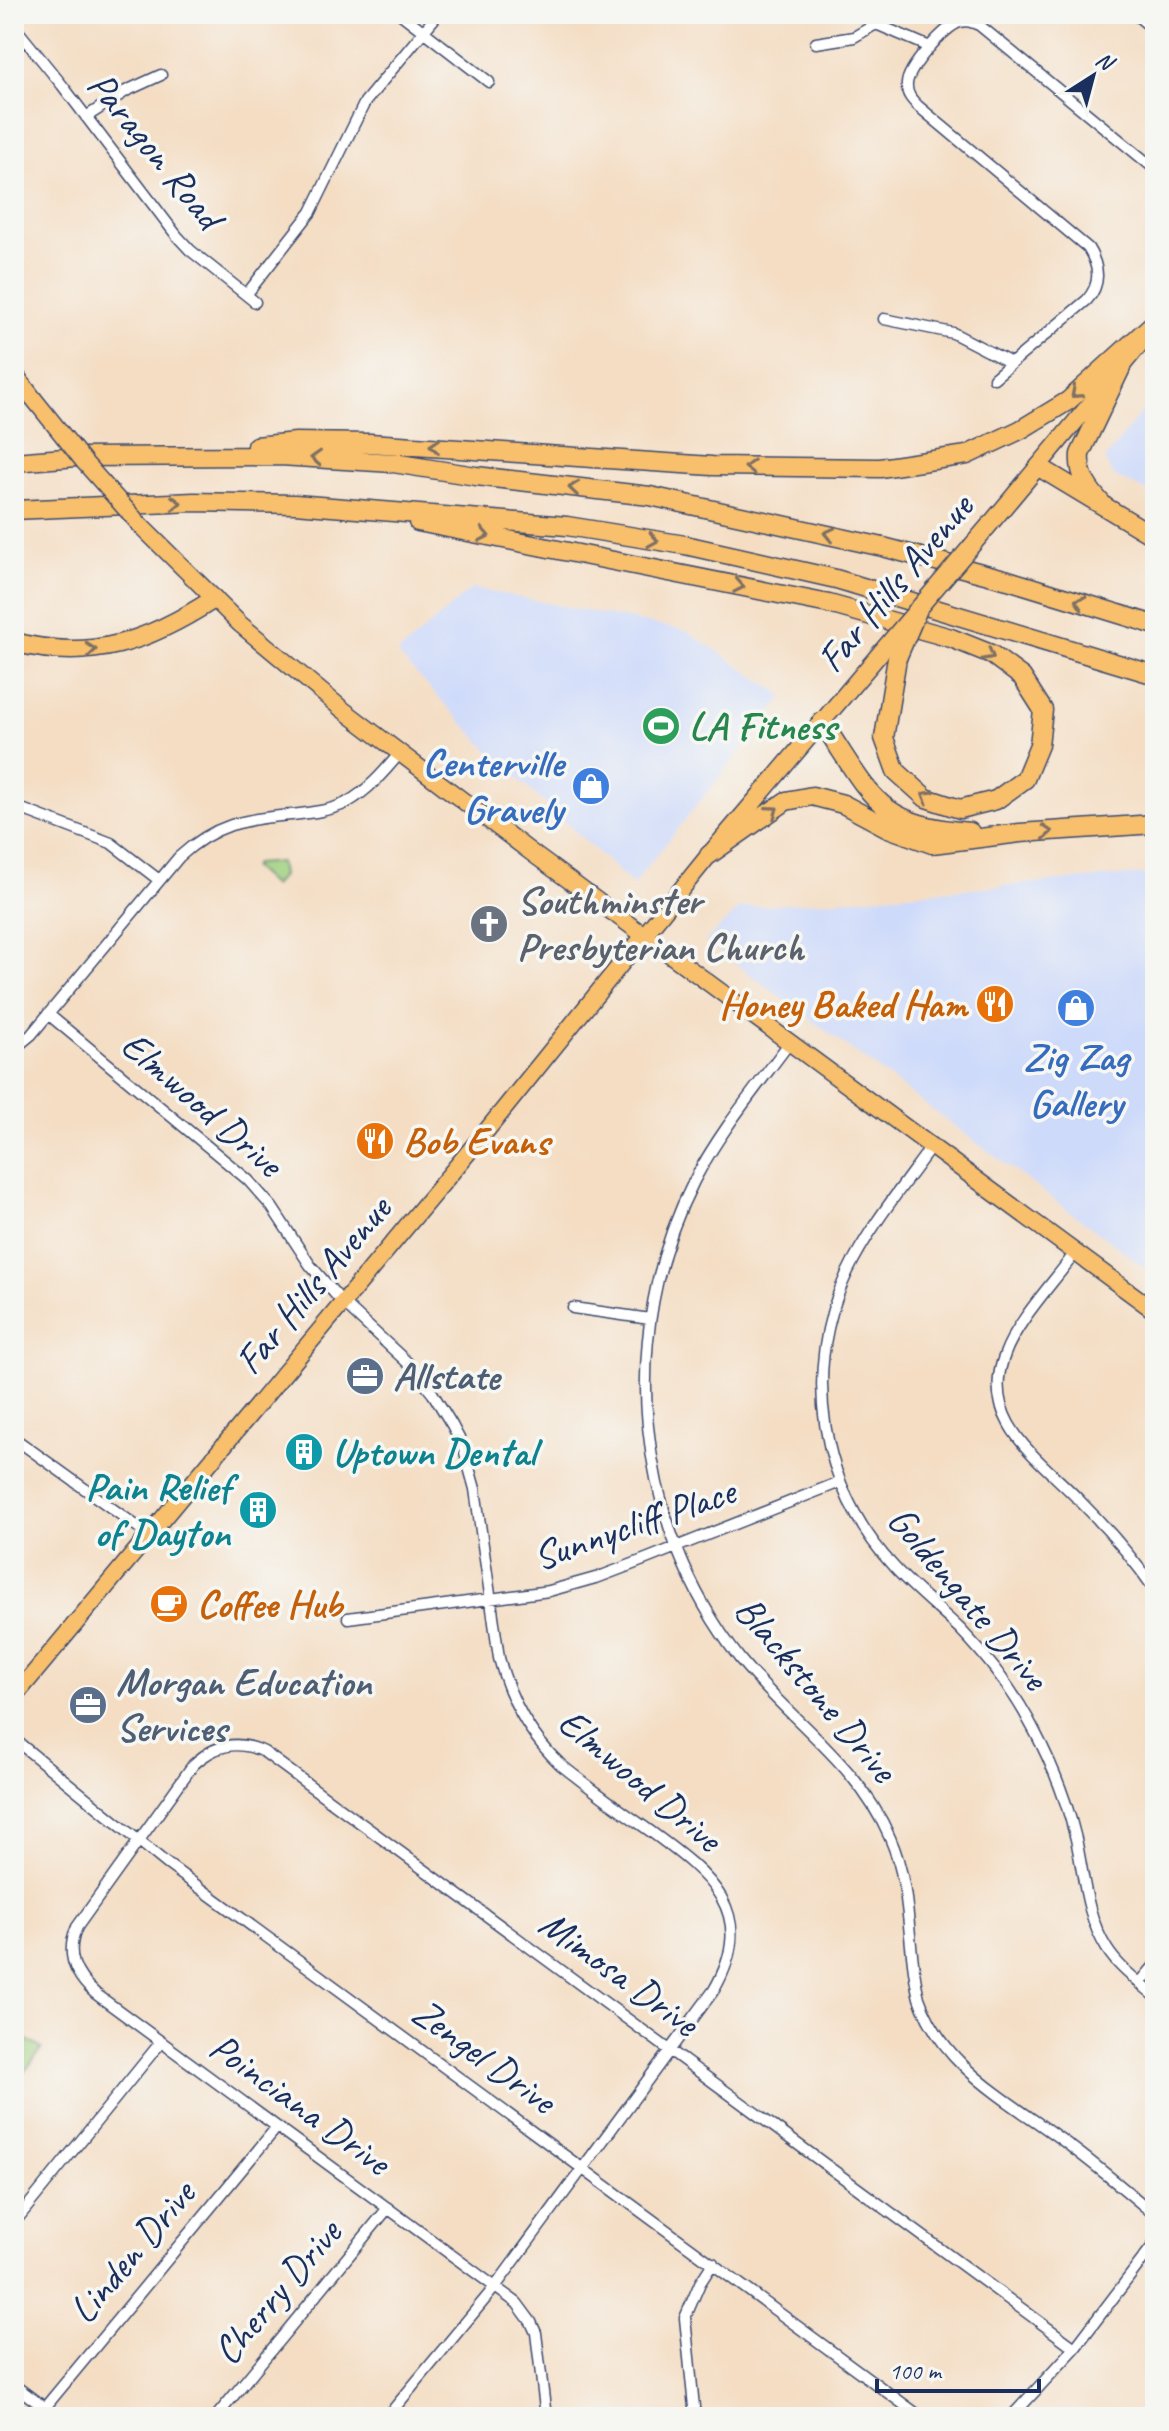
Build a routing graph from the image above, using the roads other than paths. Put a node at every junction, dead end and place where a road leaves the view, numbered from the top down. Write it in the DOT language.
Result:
graph roads {
  1 [pos="401,14"];
  2 [pos="438,14"];
  3 [pos="875,14"];
  4 [pos="1135,14"];
  5 [pos="1155,24"];
  6 [pos="881,25"];
  7 [pos="14,26"];
  8 [pos="424,32"];
  9 [pos="816,43"];
  10 [pos="930,47"];
  11 [pos="161,75"];
  12 [pos="489,82"];
  13 [pos="86,117"];
  14 [pos="1155,169"];
  15 [pos="246,295"];
  16 [pos="255,302"];
  17 [pos="884,319"];
  18 [pos="1155,324"];
  19 [pos="1011,363"];
  20 [pos="1121,368"];
  21 [pos="14,373"];
  22 [pos="994,378"];
  23 [pos="157,457"];
  24 [pos="14,462"];
  25 [pos="1039,467"];
  26 [pos="1104,506"];
  27 [pos="14,510"];
  28 [pos="352,510"];
  29 [pos="1155,537"];
  30 [pos="214,599"];
  31 [pos="918,609"];
  32 [pos="1155,625"];
  33 [pos="14,642"];
  34 [pos="890,655"];
  35 [pos="1155,675"];
  36 [pos="822,722"];
  37 [pos="400,753"];
  38 [pos="14,806"];
  39 [pos="1155,824"];
  40 [pos="1006,835"];
  41 [pos="709,855"];
  42 [pos="159,880"];
  43 [pos="646,935"];
  44 [pos="48,1014"];
  45 [pos="790,1042"];
  46 [pos="14,1049"];
  47 [pos="931,1147"];
  48 [pos="1075,1253"];
  49 [pos="342,1302"];
  50 [pos="573,1308"];
  51 [pos="1155,1311"];
  52 [pos="650,1319"];
  53 [pos="14,1438"];
  54 [pos="840,1482"];
  55 [pos="149,1535"];
  56 [pos="676,1547"];
  57 [pos="1155,1590"];
  58 [pos="492,1600"];
  59 [pos="348,1618"];
  60 [pos="14,1697"];
  61 [pos="14,1739"];
  62 [pos="138,1841"];
  63 [pos="1155,1965"];
  64 [pos="1140,1983"];
  65 [pos="1155,1996"];
  66 [pos="161,2042"];
  67 [pos="670,2050"];
  68 [pos="277,2127"];
  69 [pos="583,2168"];
  70 [pos="388,2208"];
  71 [pos="1155,2215"];
  72 [pos="14,2223"];
  73 [pos="1155,2243"];
  74 [pos="713,2263"];
  75 [pos="495,2287"];
  76 [pos="1075,2348"];
  77 [pos="14,2385"];
  78 [pos="44,2408"];
  79 [pos="37,2417"];
  80 [pos="57,2417"];
  81 [pos="216,2417"];
  82 [pos="387,2417"];
  83 [pos="546,2417"];
  84 [pos="695,2417"];
  85 [pos="921,2417"];
  86 [pos="1011,2417"];
  1 -- 8 [label="street"];
  2 -- 8 [label="street"];
  3 -- 6 [label="street"];
  4 -- 5 [label="street"];
  6 -- 9 [label="street"];
  6 -- 10 [label="street"];
  7 -- 13 [label="street, Paragon Road"];
  8 -- 12 [label="street"];
  8 -- 15 [label="street"];
  10 -- 14 [label="street"];
  10 -- 19 [label="street"];
  11 -- 13 [label="street"];
  13 -- 15 [label="street, Paragon Road"];
  15 -- 16 [label="street, Paragon Road"];
  17 -- 19 [label="street"];
  18 -- 20 [label="main road, Far Hills Avenue"];
  18 -- 23 [label="highway, one-way"];
  19 -- 22 [label="street"];
  20 -- 25 [label="main road, Far Hills Avenue"];
  20 -- 26 [label="highway"];
  21 -- 30 [label="main road, bridge"];
  23 -- 24 [label="highway"];
  32 -- 23 [label="highway, one-way"];
  25 -- 26 [label="highway"];
  25 -- 31 [label="main road, Far Hills Avenue, bridge"];
  26 -- 29 [label="highway"];
  27 -- 28 [label="highway, one-way"];
  28 -- 34 [label="highway, one-way"];
  28 -- 35 [label="highway, one-way"];
  33 -- 30 [label="highway, one-way"];
  30 -- 37 [label="main road"];
  31 -- 34 [label="highway, bridge"];
  34 -- 36 [label="main road, Far Hills Avenue"];
  36 -- 40 [label="highway"];
  36 -- 41 [label="main road, Far Hills Avenue"];
  37 -- 42 [label="street"];
  37 -- 43 [label="main road"];
  38 -- 42 [label="street"];
  40 -- 39 [label="highway, one-way"];
  41 -- 40 [label="highway, one-way"];
  41 -- 43 [label="main road, Far Hills Avenue"];
  42 -- 44 [label="street"];
  43 -- 45 [label="main road"];
  43 -- 49 [label="main road, Far Hills Avenue"];
  44 -- 46 [label="street"];
  44 -- 49 [label="street, Elmwood Drive"];
  45 -- 47 [label="main road"];
  45 -- 52 [label="street, Blackstone Drive"];
  47 -- 48 [label="main road"];
  47 -- 54 [label="street, Goldengate Drive"];
  48 -- 51 [label="main road"];
  48 -- 57 [label="street"];
  49 -- 55 [label="main road, Far Hills Avenue"];
  49 -- 58 [label="street, Elmwood Drive"];
  50 -- 52 [label="street"];
  52 -- 56 [label="street, Blackstone Drive"];
  53 -- 55 [label="street"];
  54 -- 56 [label="street, Sunnycliff Place"];
  54 -- 64 [label="street, Goldengate Drive"];
  55 -- 60 [label="main road, Far Hills Avenue"];
  56 -- 58 [label="street, Sunnycliff Place"];
  56 -- 71 [label="street, Blackstone Drive"];
  58 -- 59 [label="street, Sunnycliff Place"];
  58 -- 67 [label="street, Elmwood Drive"];
  61 -- 62 [label="street, Zengel Drive"];
  62 -- 66 [label="street, Poinciana Drive"];
  62 -- 67 [label="street, Mimosa Drive"];
  62 -- 69 [label="street, Zengel Drive"];
  63 -- 64 [label="street"];
  64 -- 65 [label="street, Goldengate Drive"];
  66 -- 68 [label="street, Poinciana Drive"];
  66 -- 72 [label="street"];
  67 -- 69 [label="street, Elmwood Drive"];
  67 -- 76 [label="street, Mimosa Drive"];
  68 -- 70 [label="street, Poinciana Drive"];
  68 -- 78 [label="street, Linden Drive"];
  69 -- 74 [label="street, Zengel Drive"];
  69 -- 75 [label="street, Elmwood Drive"];
  70 -- 75 [label="street, Poinciana Drive"];
  70 -- 81 [label="street, Cherry Drive"];
  73 -- 76 [label="street"];
  74 -- 84 [label="street"];
  74 -- 85 [label="street, Zengel Drive"];
  75 -- 82 [label="street, Elmwood Drive"];
  75 -- 83 [label="street, Poinciana Drive"];
  76 -- 86 [label="street"];
  77 -- 78 [label="street"];
  78 -- 79 [label="street, Linden Drive"];
  78 -- 80 [label="street"];
}
